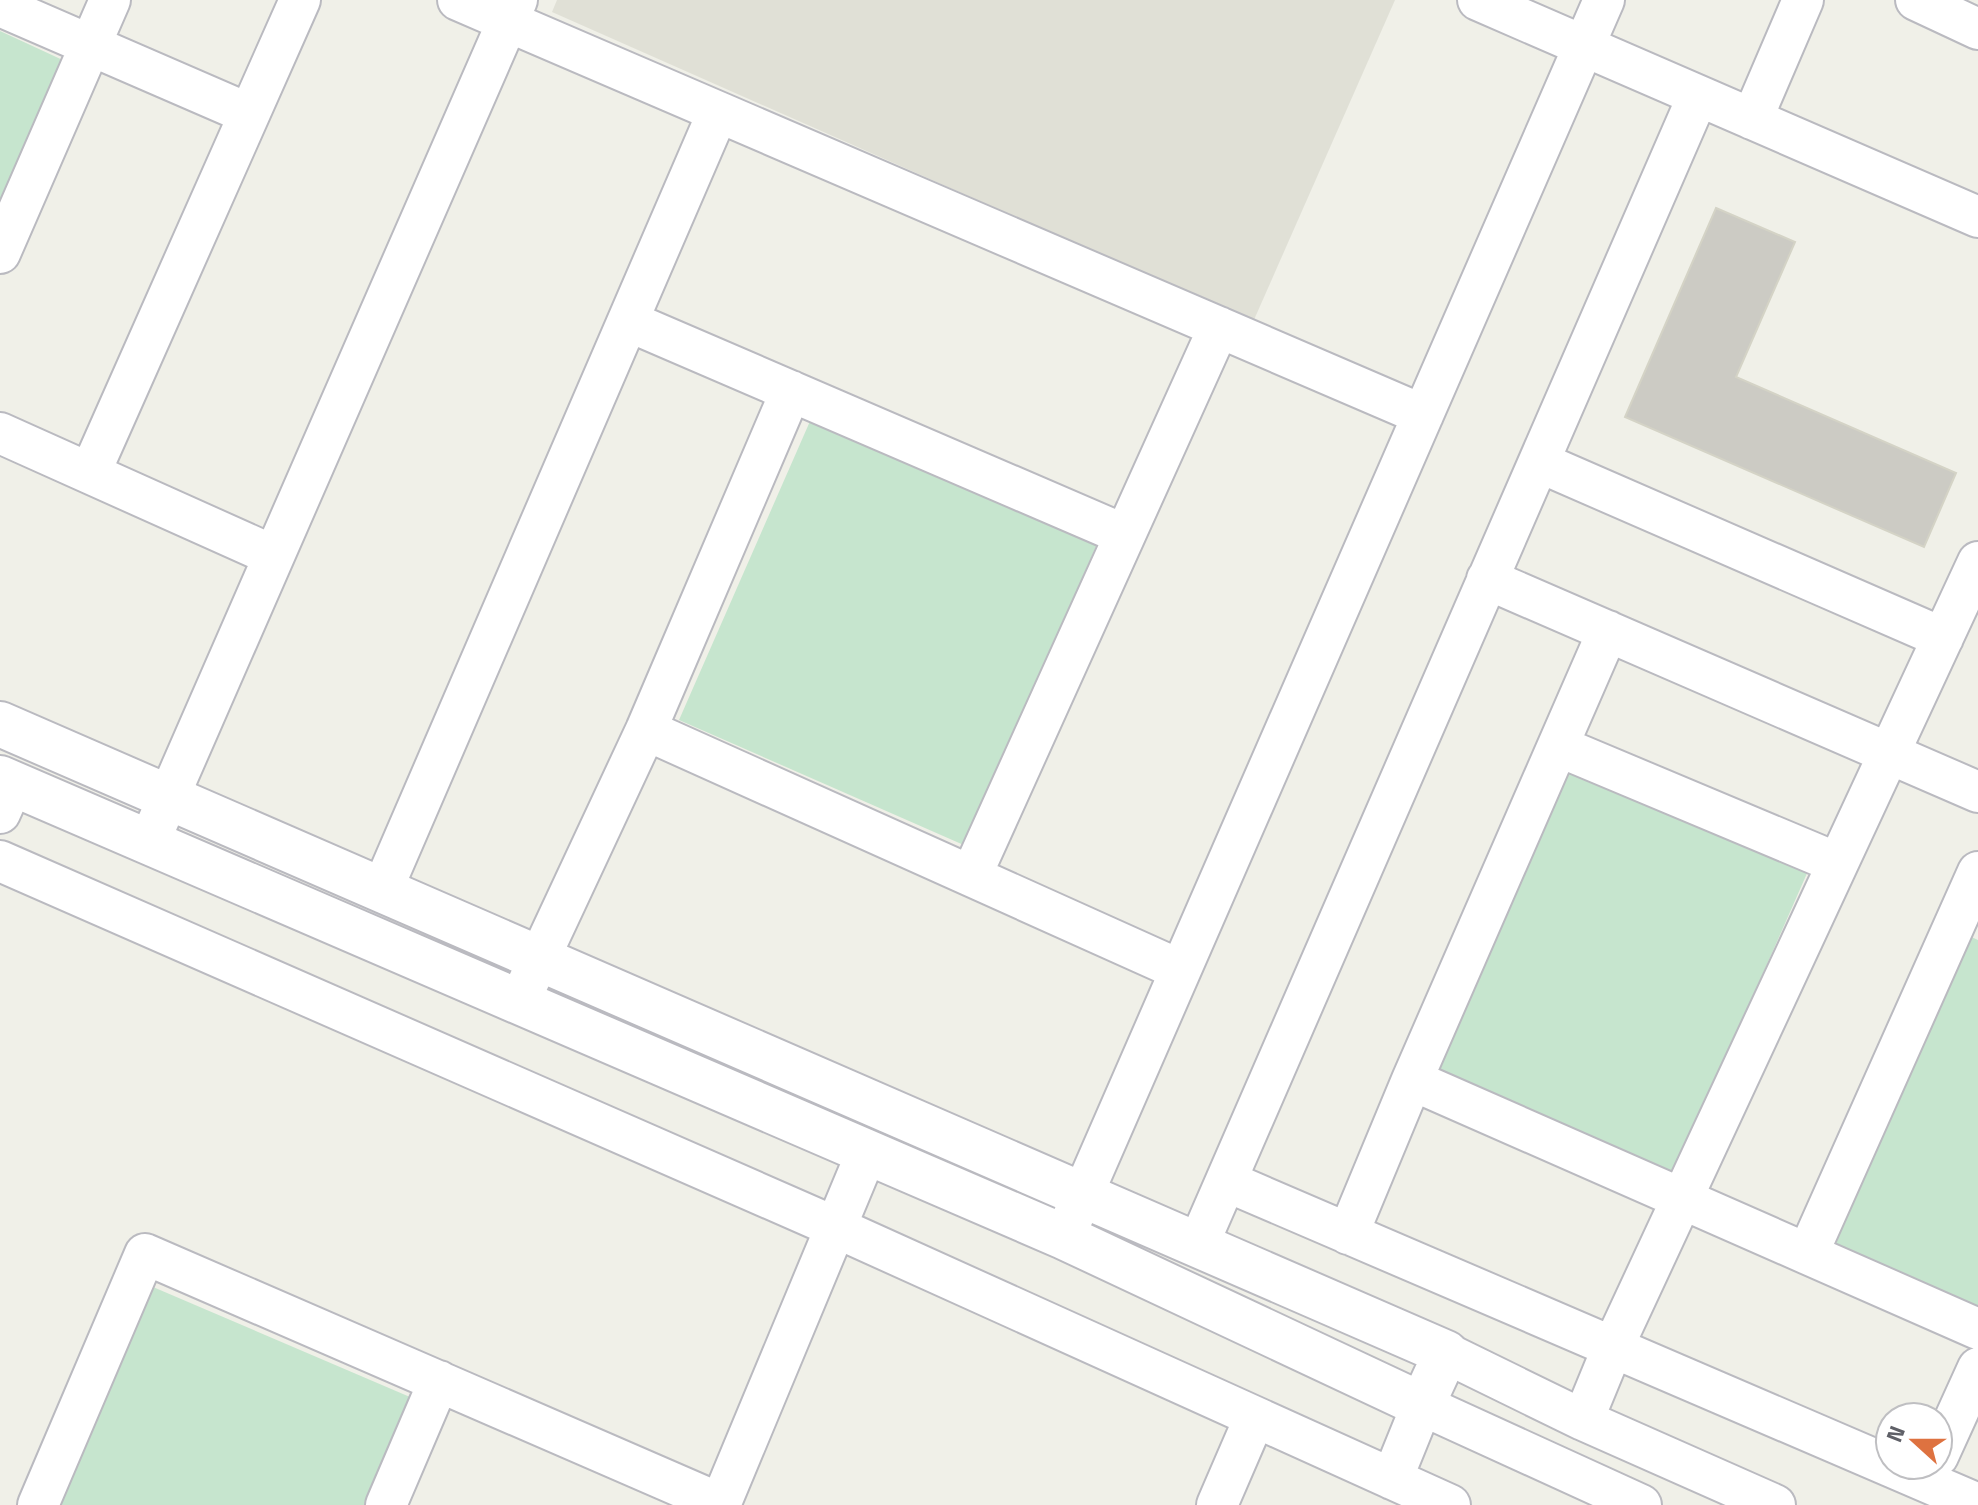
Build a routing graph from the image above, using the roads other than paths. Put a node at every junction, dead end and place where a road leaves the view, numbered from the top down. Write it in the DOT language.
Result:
graph roads {
  1 [pos="110,0"];
  2 [pos="300,0"];
  3 [pos="458,0"];
  4 [pos="1478,0"];
  5 [pos="1604,0"];
  6 [pos="1803,0"];
  7 [pos="1916,0"];
  8 [pos="0,6"];
  9 [pos="513,11"];
  10 [pos="1978,29"];
  11 [pos="90,45"];
  12 [pos="1584,46"];
  13 [pos="1698,96"];
  14 [pos="718,112"];
  15 [pos="249,114"];
  16 [pos="1752,119"];
  17 [pos="1978,217"];
  18 [pos="0,253"];
  19 [pos="628,321"];
  20 [pos="1219,327"];
  21 [pos="791,391"];
  22 [pos="1423,415"];
  23 [pos="0,433"];
  24 [pos="1539,462"];
  25 [pos="90,473"];
  26 [pos="1125,535"];
  27 [pos="274,556"];
  28 [pos="1978,562"];
  29 [pos="1487,579"];
  30 [pos="1608,631"];
  31 [pos="1943,638"];
  32 [pos="0,724"];
  33 [pos="646,730"];
  34 [pos="1558,746"];
  35 [pos="1889,752"];
  36 [pos="4,792"];
  37 [pos="1978,792"];
  38 [pos="168,798"];
  39 [pos="149,842"];
  40 [pos="0,861"];
  41 [pos="1837,863"];
  42 [pos="1978,872"];
  43 [pos="971,876"];
  44 [pos="382,890"];
  45 [pos="1969,918"];
  46 [pos="539,959"];
  47 [pos="1180,970"];
  48 [pos="519,1002"];
  49 [pos="1412,1080"];
  50 [pos="867,1152"];
  51 [pos="1226,1181"];
  52 [pos="1082,1195"];
  53 [pos="1682,1198"];
  54 [pos="835,1227"];
  55 [pos="1348,1234"];
  56 [pos="1064,1237"];
  57 [pos="1198,1245"];
  58 [pos="1808,1253"];
  59 [pos="1978,1329"];
  60 [pos="1613,1347"];
  61 [pos="1446,1353"];
  62 [pos="1978,1368"];
  63 [pos="439,1381"];
  64 [pos="1422,1405"];
  65 [pos="1255,1417"];
  66 [pos="1583,1420"];
  67 [pos="1954,1421"];
  68 [pos="1874,1446"];
  69 [pos="1392,1479"];
  70 [pos="1949,1481"];
  71 [pos="720,1504"];
  72 [pos="1978,1504"];
  73 [pos="38,1505"];
  74 [pos="386,1505"];
  75 [pos="1217,1505"];
  76 [pos="1450,1505"];
  77 [pos="1641,1505"];
  78 [pos="1775,1505"];
  1 -- 11 [label="street"];
  2 -- 15 [label="street"];
  3 -- 9 [label="street"];
  4 -- 12 [label="street"];
  5 -- 12 [label="street"];
  6 -- 16 [label="street"];
  7 -- 10 [label="street"];
  8 -- 11 [label="street"];
  9 -- 14 [label="street"];
  9 -- 27 [label="street"];
  11 -- 15 [label="street"];
  11 -- 18 [label="street"];
  12 -- 13 [label="street"];
  12 -- 22 [label="street"];
  13 -- 16 [label="street"];
  13 -- 24 [label="street"];
  14 -- 19 [label="street"];
  14 -- 20 [label="street"];
  15 -- 25 [label="street"];
  16 -- 17 [label="street"];
  19 -- 21 [label="street"];
  19 -- 44 [label="street"];
  20 -- 22 [label="street"];
  20 -- 26 [label="street"];
  21 -- 26 [label="street"];
  21 -- 33 [label="street"];
  22 -- 47 [label="street"];
  23 -- 25 [label="street"];
  24 -- 29 [label="street"];
  24 -- 31 [label="street"];
  25 -- 27 [label="street"];
  26 -- 43 [label="street"];
  27 -- 38 [label="street"];
  28 -- 31 [label="street"];
  29 -- 30 [label="street"];
  29 -- 51 [label="street"];
  30 -- 34 [label="street"];
  30 -- 35 [label="street"];
  31 -- 35 [label="street"];
  32 -- 38 [label="street"];
  33 -- 43 [label="street"];
  33 -- 46 [label="street"];
  34 -- 41 [label="street"];
  34 -- 49 [label="street"];
  35 -- 37 [label="street"];
  35 -- 41 [label="street"];
  36 -- 39 [label="street"];
  38 -- 39 [label="street"];
  38 -- 44 [label="street"];
  39 -- 48 [label="street"];
  40 -- 54 [label="street"];
  41 -- 53 [label="street"];
  42 -- 45 [label="street"];
  43 -- 47 [label="street"];
  44 -- 46 [label="street"];
  45 -- 58 [label="street"];
  46 -- 48 [label="street"];
  46 -- 52 [label="street"];
  47 -- 52 [label="street"];
  48 -- 50 [label="street"];
  49 -- 53 [label="street"];
  49 -- 55 [label="street"];
  50 -- 54 [label="street"];
  50 -- 56 [label="street"];
  51 -- 55 [label="street"];
  51 -- 57 [label="street"];
  52 -- 56 [label="street"];
  52 -- 57 [label="street"];
  53 -- 58 [label="street"];
  53 -- 60 [label="street"];
  54 -- 65 [label="street"];
  54 -- 71 [label="street"];
  55 -- 60 [label="street"];
  56 -- 64 [label="street"];
  57 -- 61 [label="street"];
  58 -- 59 [label="street"];
  60 -- 66 [label="street"];
  60 -- 68 [label="street"];
  61 -- 64 [label="street"];
  61 -- 66 [label="street"];
  62 -- 67 [label="street"];
  63 -- 71 [label="street"];
  63 -- 73 [label="street"];
  63 -- 74 [label="street"];
  64 -- 69 [label="street"];
  64 -- 77 [label="street"];
  65 -- 69 [label="street"];
  65 -- 75 [label="street"];
  66 -- 78 [label="street"];
  69 -- 76 [label="street"];
  70 -- 72 [label="street"];
}
